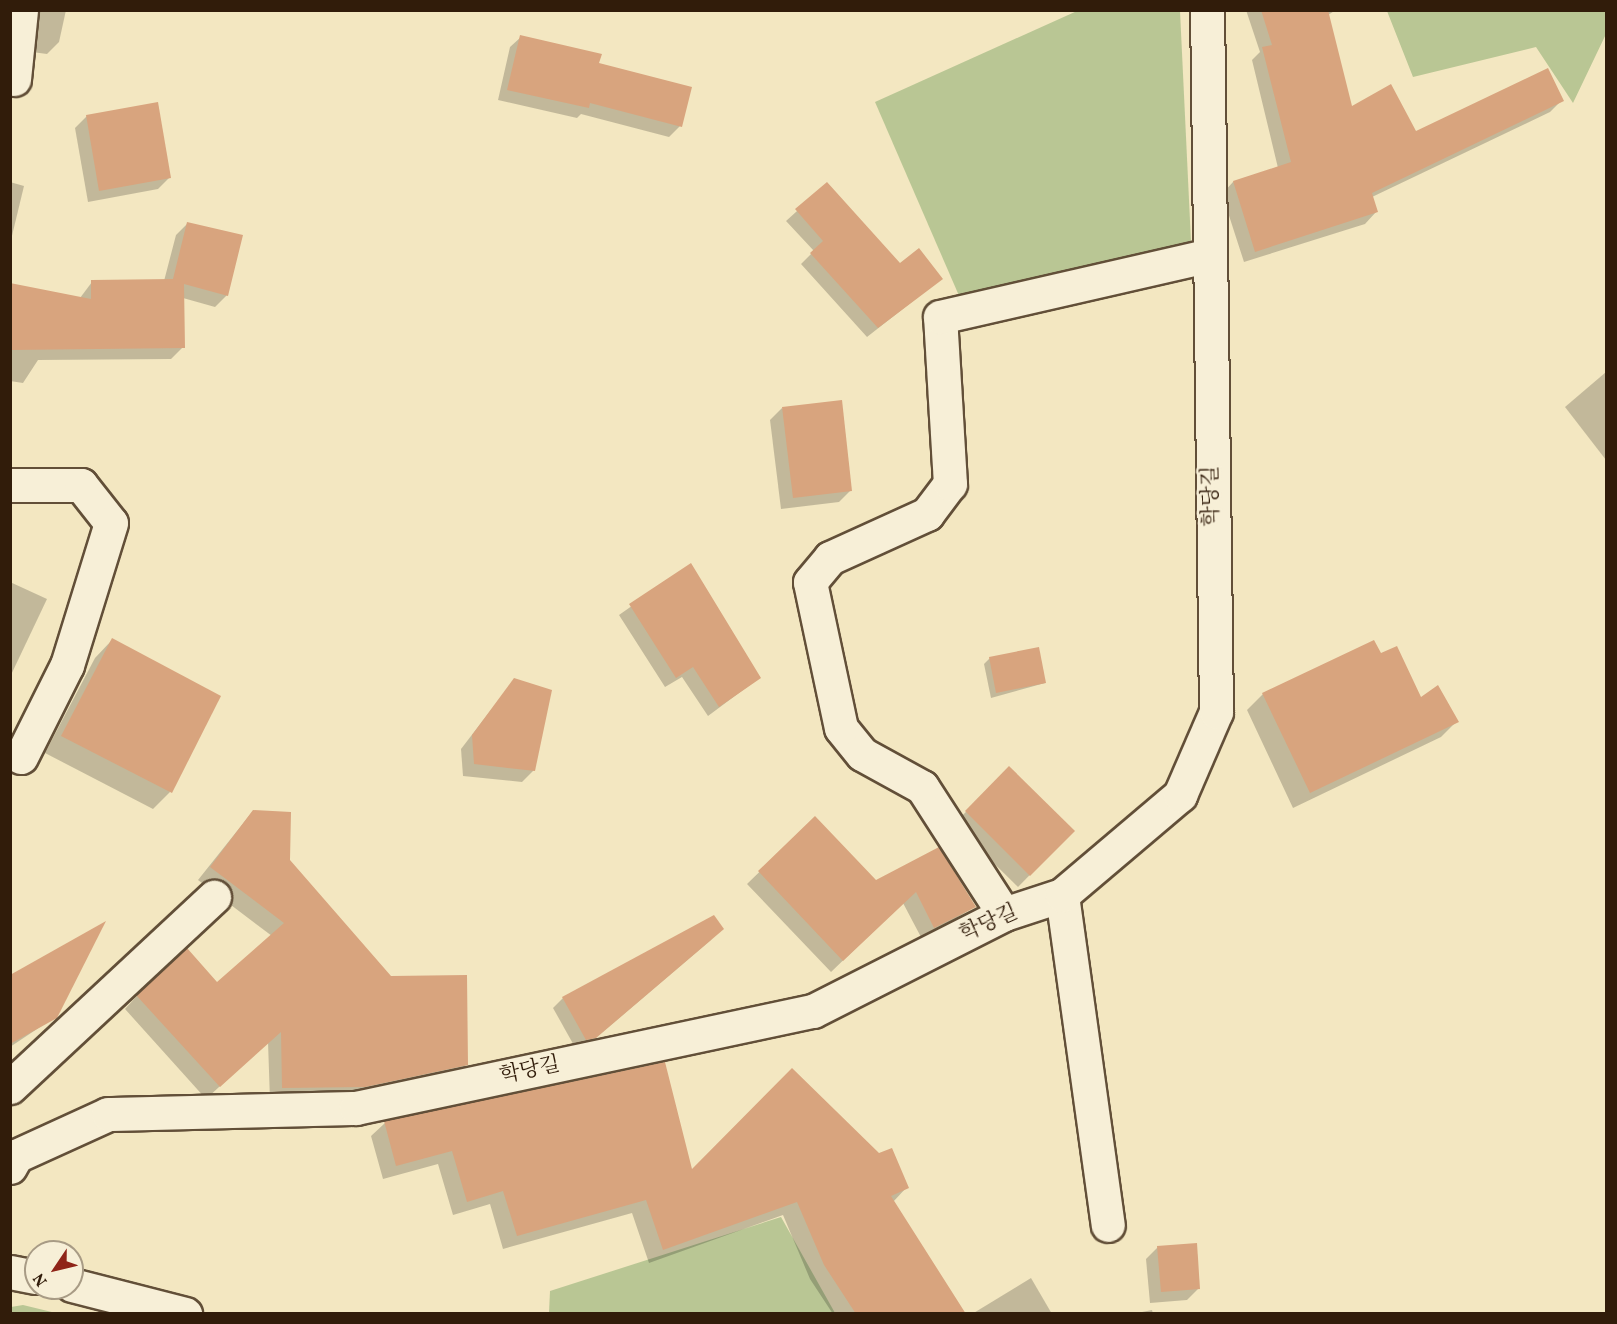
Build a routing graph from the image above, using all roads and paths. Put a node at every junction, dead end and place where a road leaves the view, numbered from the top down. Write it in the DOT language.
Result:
graph roads {
  1 [pos="21,10"];
  2 [pos="1207,10"];
  3 [pos="14,79"];
  4 [pos="1207,256"];
  5 [pos="10,485"];
  6 [pos="21,757"];
  7 [pos="1062,895"];
  8 [pos="214,897"];
  9 [pos="1004,914"];
  10 [pos="10,1087"];
  11 [pos="10,1167"];
  12 [pos="1108,1225"];
  13 [pos="84,1288"];
  14 [pos="185,1314"];
  1 -- 3 [label="street"];
  2 -- 4 [label="street, 학당길"];
  4 -- 7 [label="street, 학당길"];
  4 -- 9 [label="street"];
  5 -- 6 [label="street"];
  7 -- 9 [label="street, 학당길"];
  7 -- 12 [label="street"];
  8 -- 10 [label="street"];
  9 -- 11 [label="street, 학당길"];
  13 -- 14 [label="street"];
}
